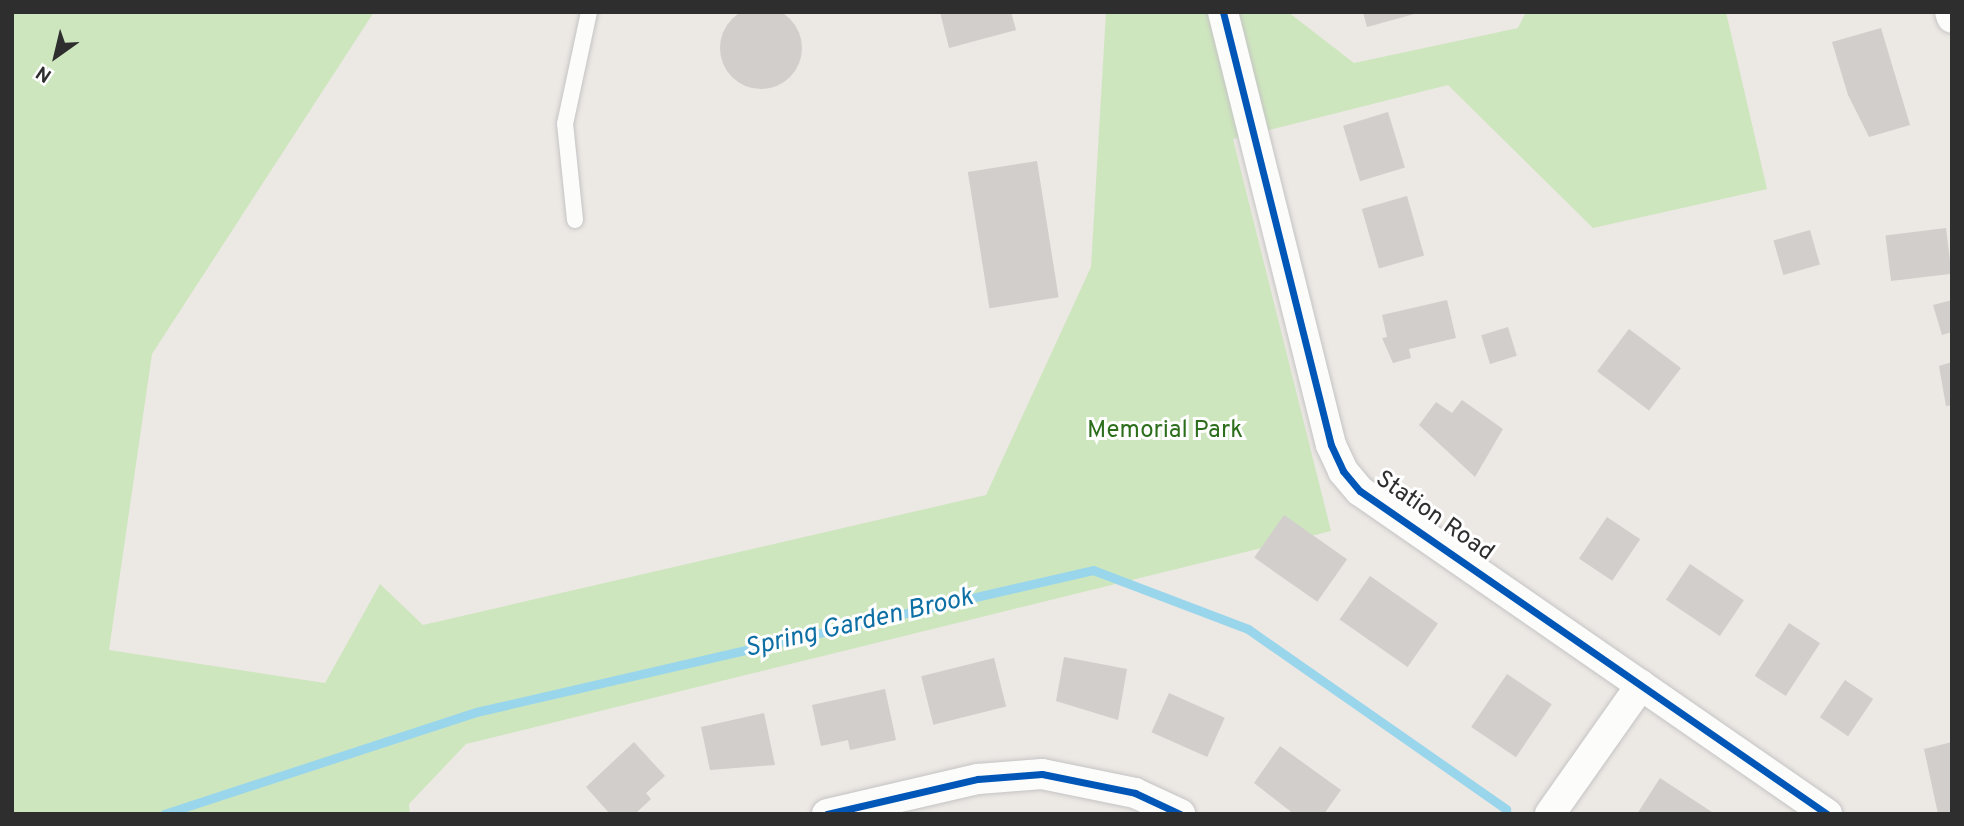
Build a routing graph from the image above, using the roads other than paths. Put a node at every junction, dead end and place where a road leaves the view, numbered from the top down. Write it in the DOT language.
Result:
graph roads {
  1 [pos="589,12"];
  2 [pos="1223,12"];
  3 [pos="1950,12"];
  4 [pos="1952,18"];
  5 [pos="575,220"];
  6 [pos="1641,685"];
  7 [pos="827,814"];
  8 [pos="1180,814"];
  9 [pos="1550,814"];
  10 [pos="1827,814"];
  1 -- 5 [label="lane"];
  2 -- 6 [label="street, Station Road"];
  3 -- 4 [label="street"];
  6 -- 9 [label="street"];
  6 -- 10 [label="street, Station Road"];
  7 -- 8 [label="street"];
}
